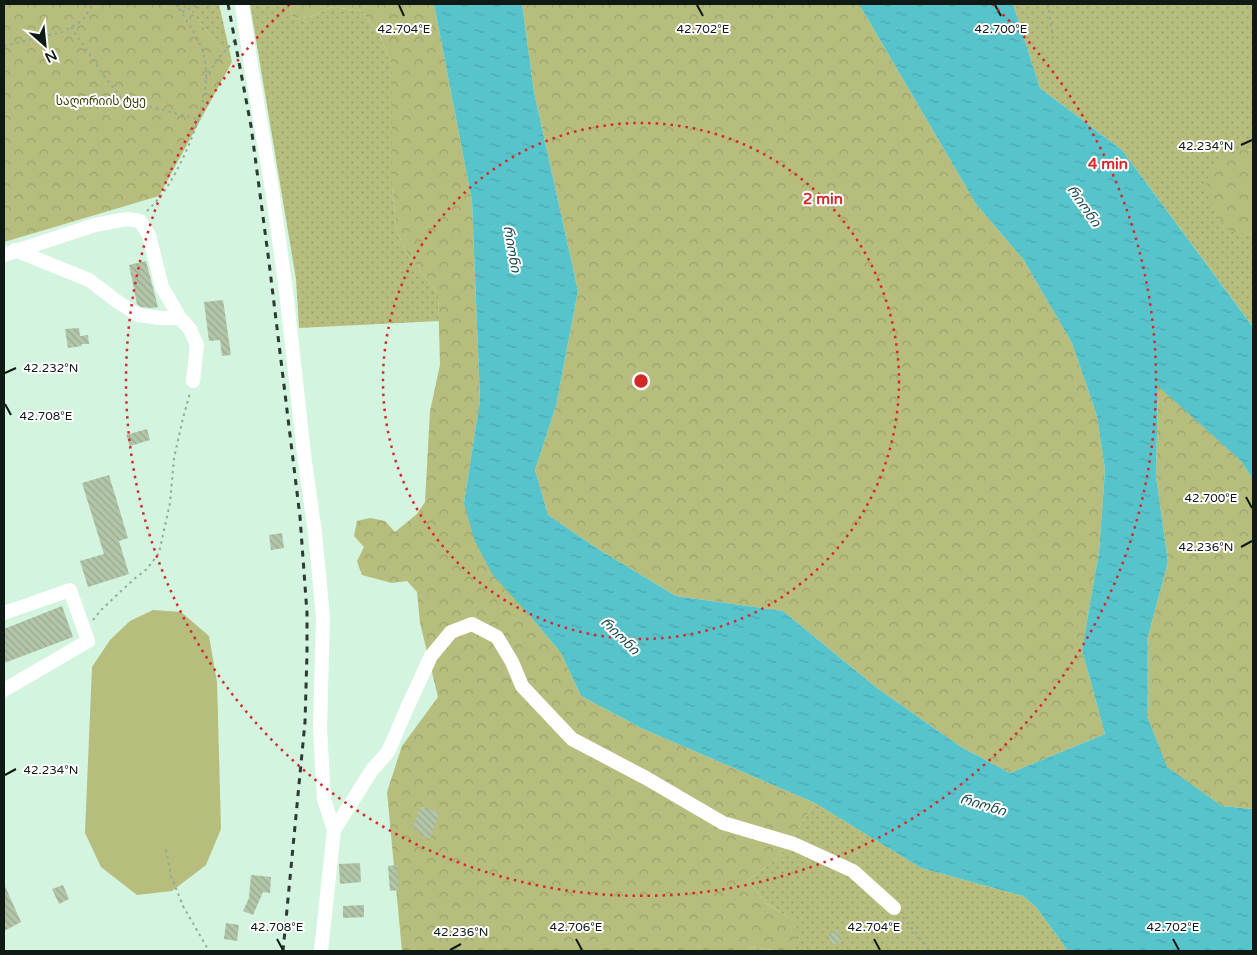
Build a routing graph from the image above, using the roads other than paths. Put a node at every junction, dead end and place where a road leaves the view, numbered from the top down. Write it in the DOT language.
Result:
graph roads {
  1 [pos="242,4"];
  2 [pos="10,253"];
  3 [pos="180,318"];
  4 [pos="193,381"];
  5 [pos="4,614"];
  6 [pos="4,690"];
  7 [pos="334,830"];
  8 [pos="894,908"];
  9 [pos="321,951"];
  1 -- 7 [label="street"];
  2 -- 3 [label="street"];
  2 -- 3 [label="street"];
  3 -- 4 [label="street"];
  5 -- 6 [label="street"];
  7 -- 8 [label="street"];
  7 -- 9 [label="street"];
}
